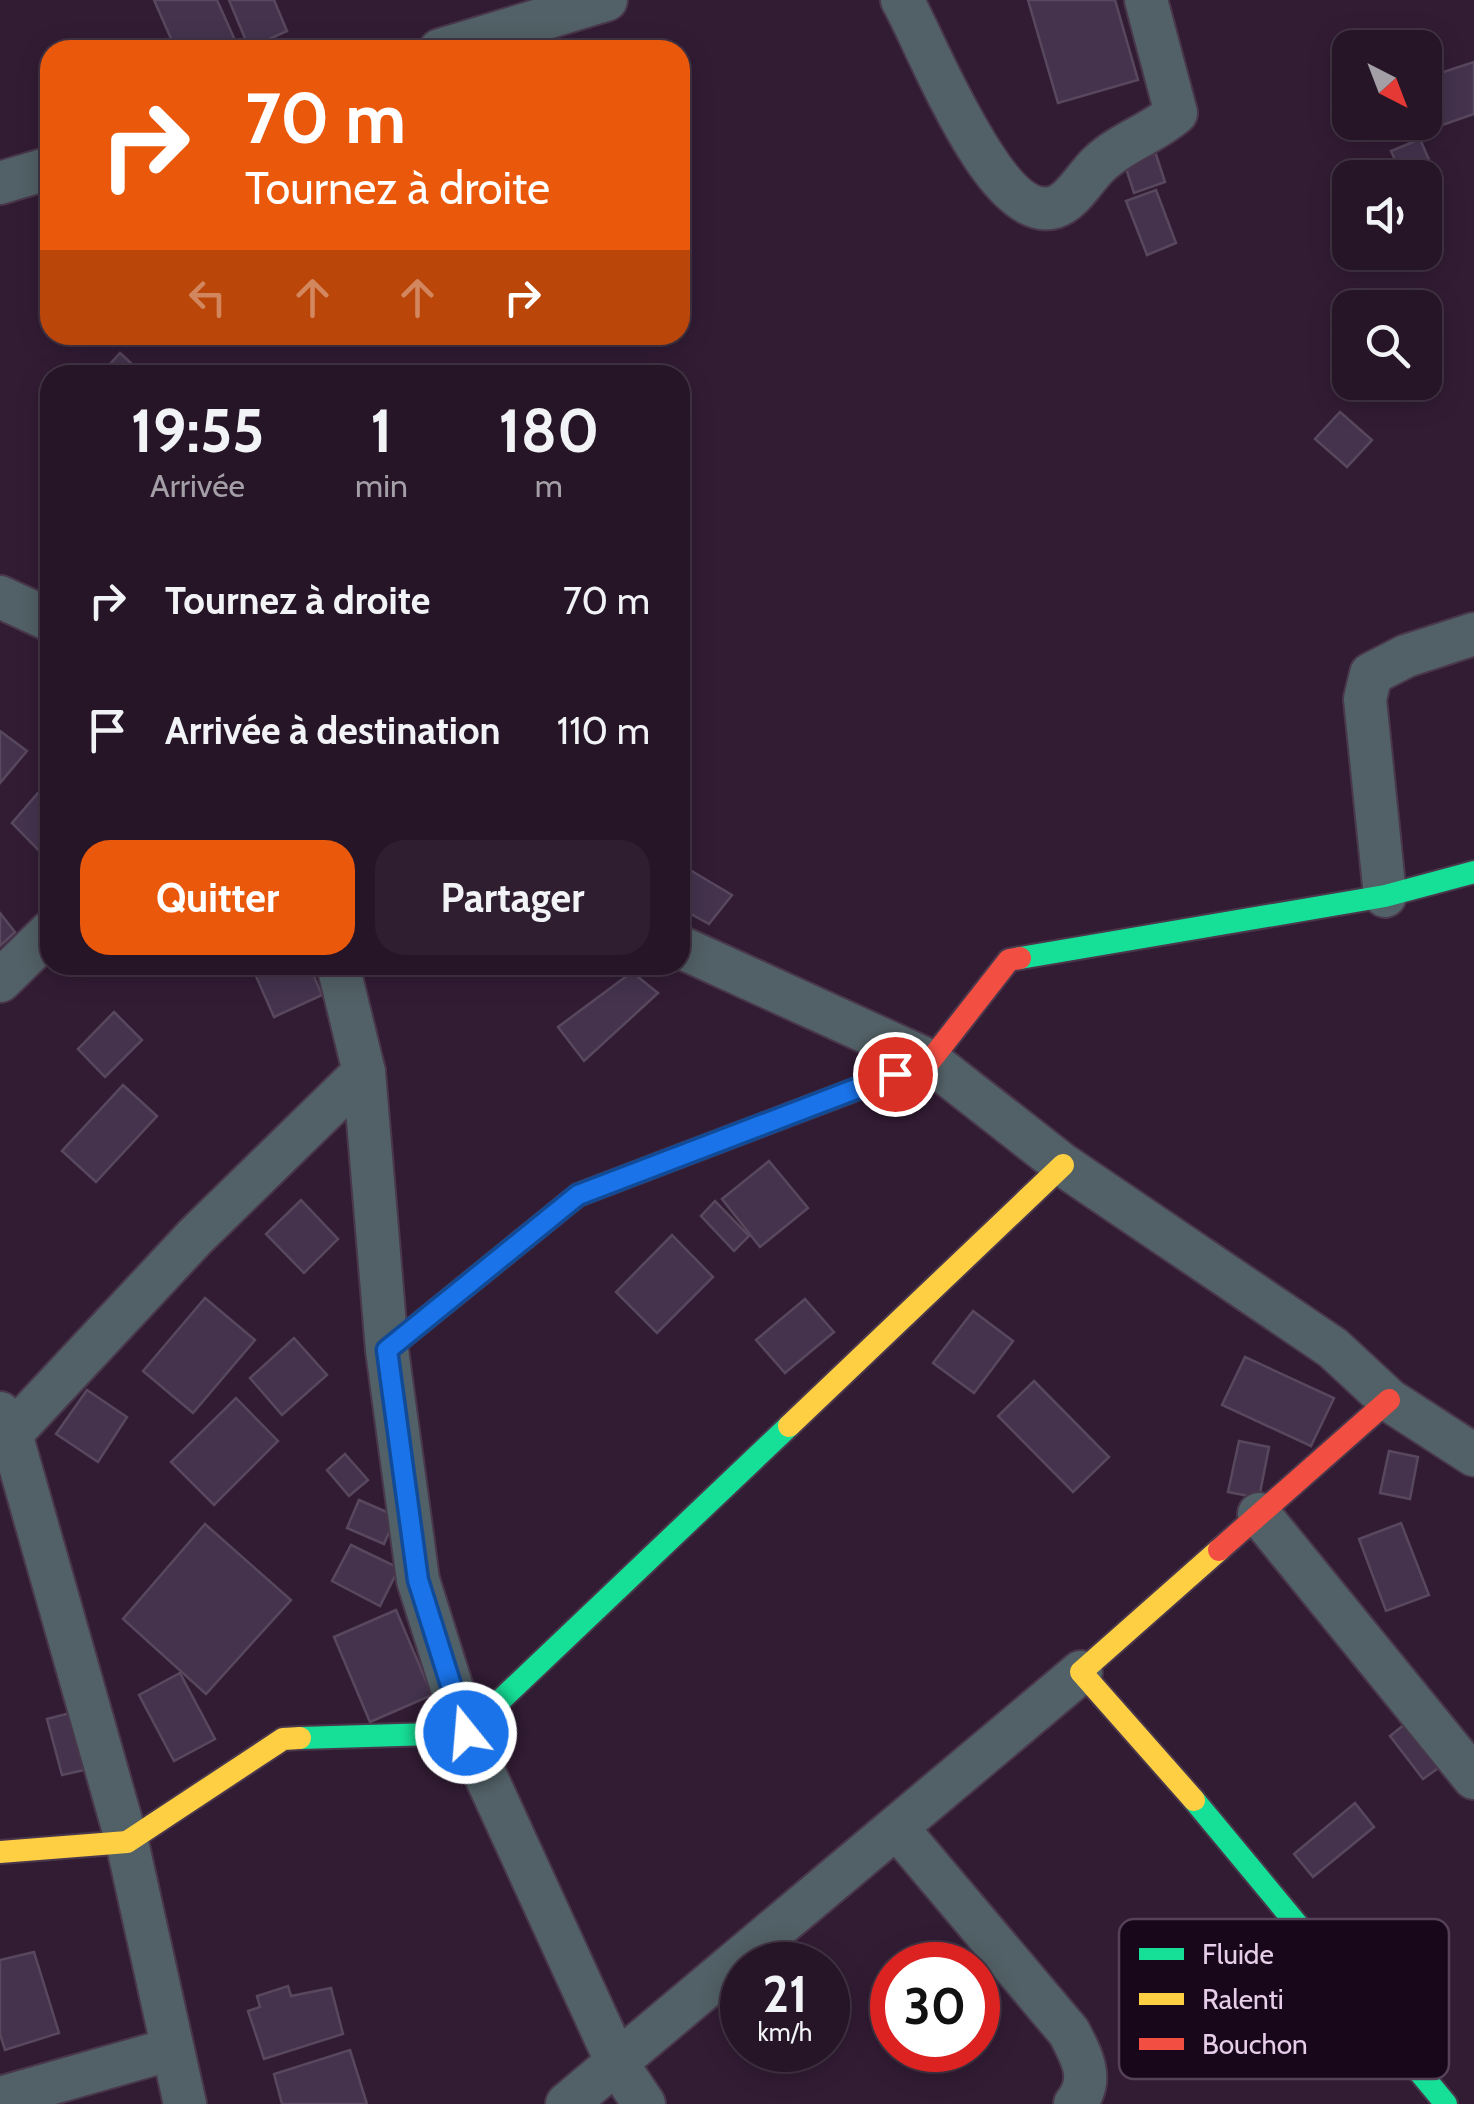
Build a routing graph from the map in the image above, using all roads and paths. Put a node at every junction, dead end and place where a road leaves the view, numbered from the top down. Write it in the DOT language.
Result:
graph roads {
  1 [pos="606,0"];
  2 [pos="902,0"];
  3 [pos="1146,0"];
  4 [pos="473,40"];
  5 [pos="40,171"];
  6 [pos="0,183"];
  7 [pos="0,597"];
  8 [pos="40,615"];
  9 [pos="1474,634"];
  10 [pos="1474,872"];
  11 [pos="1384,896"];
  12 [pos="40,942"];
  13 [pos="690,951"];
  14 [pos="340,975"];
  15 [pos="0,981"];
  16 [pos="930,1061"];
  17 [pos="364,1072"];
  18 [pos="1063,1165"];
  19 [pos="387,1350"];
  20 [pos="1389,1400"];
  21 [pos="5,1424"];
  22 [pos="1474,1455"];
  23 [pos="1259,1514"];
  24 [pos="1081,1672"];
  25 [pos="466,1733"];
  26 [pos="1474,1778"];
  27 [pos="898,1828"];
  28 [pos="127,1842"];
  29 [pos="0,1852"];
  30 [pos="1293,1919"];
  31 [pos="172,2049"];
  32 [pos="618,2065"];
  33 [pos="1425,2079"];
  34 [pos="0,2098"];
  35 [pos="185,2104"];
  36 [pos="567,2104"];
  37 [pos="644,2104"];
  38 [pos="1075,2104"];
  39 [pos="1446,2104"];
  1 -- 4 [label="street"];
  2 -- 3 [label="street"];
  5 -- 6 [label="street"];
  7 -- 8 [label="street"];
  9 -- 11 [label="street"];
  10 -- 11 [label="street"];
  11 -- 16 [label="street"];
  12 -- 15 [label="street"];
  13 -- 16 [label="street"];
  14 -- 17 [label="street"];
  16 -- 18 [label="street"];
  16 -- 19 [label="street"];
  17 -- 19 [label="street"];
  17 -- 21 [label="street"];
  18 -- 20 [label="street"];
  18 -- 25 [label="street"];
  19 -- 25 [label="street"];
  20 -- 22 [label="street"];
  20 -- 23 [label="street"];
  21 -- 28 [label="street"];
  23 -- 24 [label="street"];
  23 -- 26 [label="street"];
  24 -- 27 [label="street"];
  24 -- 30 [label="street"];
  25 -- 28 [label="street"];
  25 -- 32 [label="street"];
  27 -- 32 [label="street"];
  27 -- 38 [label="street"];
  28 -- 29 [label="street"];
  28 -- 31 [label="street"];
  31 -- 34 [label="street"];
  31 -- 35 [label="street"];
  32 -- 36 [label="street"];
  32 -- 37 [label="street"];
  33 -- 39 [label="street"];
}
